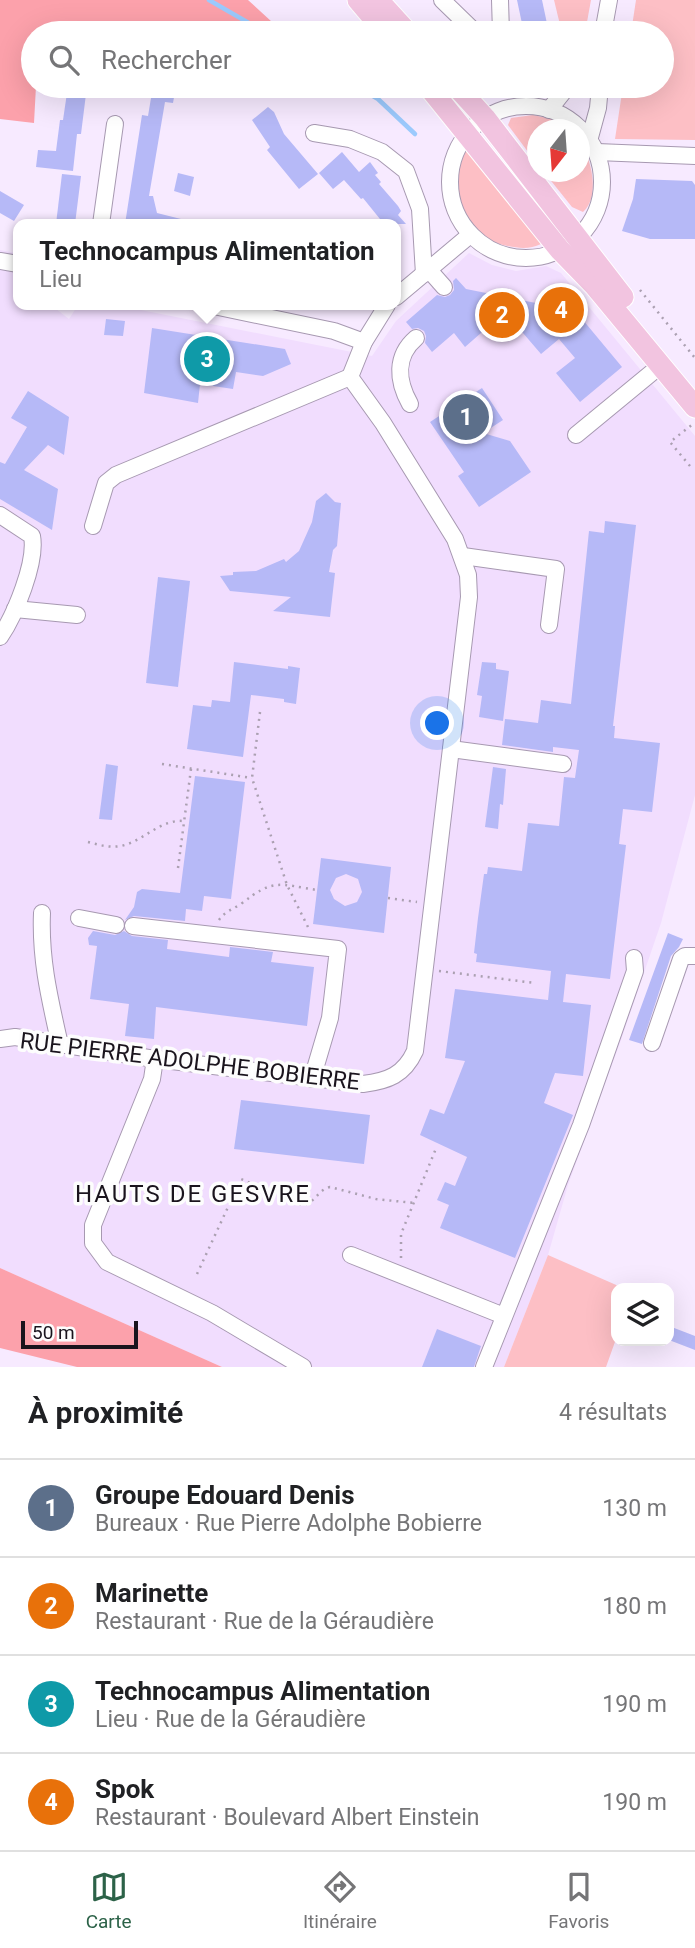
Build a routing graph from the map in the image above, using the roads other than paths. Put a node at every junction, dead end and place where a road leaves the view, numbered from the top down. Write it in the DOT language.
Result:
graph roads {
  1 [pos="358,0"];
  2 [pos="378,0"];
  3 [pos="442,0"];
  4 [pos="500,0"];
  5 [pos="609,0"];
  6 [pos="376,21"];
  7 [pos="397,21"];
  8 [pos="464,21"];
  9 [pos="501,21"];
  10 [pos="605,21"];
  11 [pos="438,98"];
  12 [pos="467,98"];
  13 [pos="558,98"];
  14 [pos="599,98"];
  15 [pos="549,110"];
  16 [pos="485,118"];
  17 [pos="115,124"];
  18 [pos="314,134"];
  19 [pos="467,134"];
  20 [pos="593,147"];
  21 [pos="695,156"];
  22 [pos="102,219"];
  23 [pos="470,235"];
  24 [pos="568,245"];
  25 [pos="427,272"];
  26 [pos="444,287"];
  27 [pos="401,293"];
  28 [pos="233,310"];
  29 [pos="384,310"];
  30 [pos="416,338"];
  31 [pos="363,342"];
  32 [pos="661,365"];
  33 [pos="351,377"];
  34 [pos="695,385"];
  35 [pos="410,404"];
  36 [pos="695,407"];
  37 [pos="576,435"];
  38 [pos="0,514"];
  39 [pos="93,526"];
  40 [pos="463,556"];
  41 [pos="15,609"];
  42 [pos="76,615"];
  43 [pos="549,625"];
  44 [pos="0,636"];
  45 [pos="451,749"];
  46 [pos="563,764"];
  47 [pos="42,913"];
  48 [pos="79,918"];
  49 [pos="695,956"];
  50 [pos="634,958"];
  51 [pos="0,1039"];
  52 [pos="652,1043"];
  53 [pos="60,1045"];
  54 [pos="155,1059"];
  55 [pos="312,1079"];
  56 [pos="351,1255"];
  57 [pos="504,1316"];
  58 [pos="303,1367"];
  59 [pos="484,1367"];
  1 -- 6 [label="main road"];
  2 -- 7 [label="main road"];
  3 -- 8 [label="street"];
  4 -- 9 [label="street"];
  5 -- 10 [label="street"];
  11 -- 19 [label="main road"];
  12 -- 16 [label="main road"];
  13 -- 15 [label="street"];
  14 -- 20 [label="street"];
  15 -- 16 [label="street"];
  15 -- 20 [label="street"];
  16 -- 19 [label="street"];
  16 -- 24 [label="main road"];
  17 -- 22 [label="street"];
  18 -- 25 [label="street"];
  19 -- 23 [label="street"];
  19 -- 24 [label="main road"];
  20 -- 21 [label="street"];
  20 -- 24 [label="street"];
  23 -- 24 [label="street"];
  23 -- 25 [label="street"];
  24 -- 32 [label="main road"];
  24 -- 34 [label="main road"];
  25 -- 26 [label="street"];
  25 -- 27 [label="street"];
  28 -- 31 [label="street"];
  29 -- 31 [label="street"];
  30 -- 35 [label="street"];
  31 -- 33 [label="street"];
  32 -- 36 [label="main road"];
  32 -- 37 [label="street"];
  33 -- 39 [label="street"];
  33 -- 40 [label="street, RUE PIERRE ADOLPHE BOBIERRE"];
  38 -- 41 [label="street"];
  40 -- 43 [label="street"];
  40 -- 45 [label="street, RUE PIERRE ADOLPHE BOBIERRE"];
  41 -- 42 [label="street"];
  41 -- 44 [label="street"];
  45 -- 46 [label="street"];
  45 -- 55 [label="street, RUE PIERRE ADOLPHE BOBIERRE"];
  47 -- 53 [label="street"];
  48 -- 55 [label="street"];
  49 -- 52 [label="street"];
  50 -- 57 [label="street"];
  51 -- 53 [label="street, RUE PIERRE ADOLPHE BOBIERRE"];
  53 -- 54 [label="street, RUE PIERRE ADOLPHE BOBIERRE"];
  54 -- 55 [label="street, RUE PIERRE ADOLPHE BOBIERRE"];
  54 -- 58 [label="street"];
  56 -- 57 [label="street"];
  57 -- 59 [label="street"];
}
